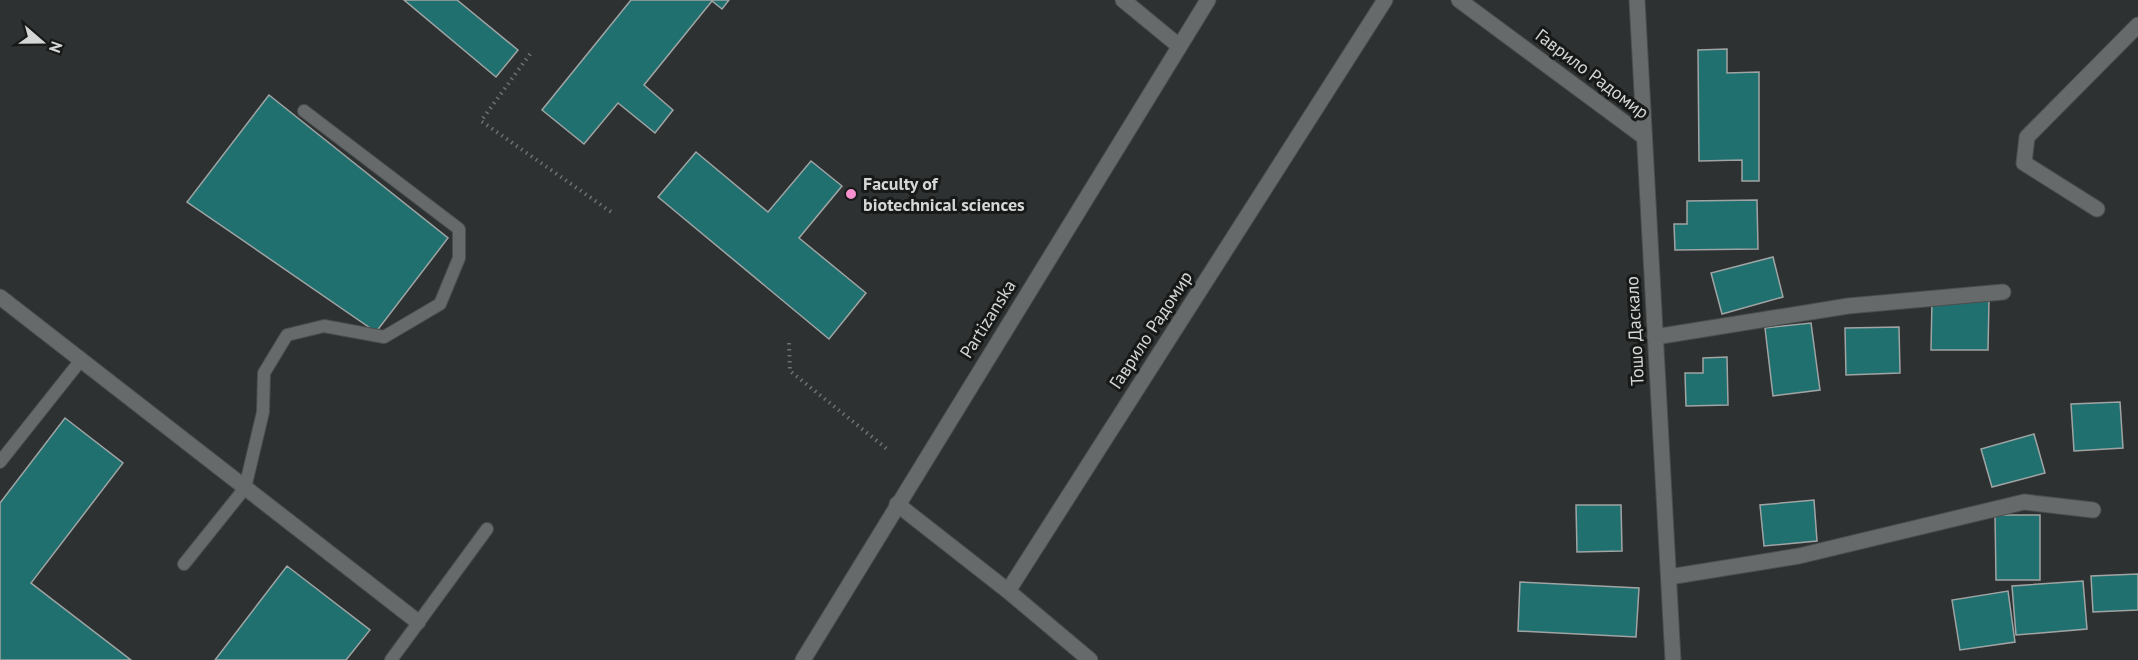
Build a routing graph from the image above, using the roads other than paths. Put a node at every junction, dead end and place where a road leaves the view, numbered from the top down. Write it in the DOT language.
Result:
graph roads {
  1 [pos="1123,0"];
  2 [pos="1208,0"];
  3 [pos="1385,0"];
  4 [pos="1459,0"];
  5 [pos="1637,0"];
  6 [pos="2138,25"];
  7 [pos="1179,46"];
  8 [pos="304,111"];
  9 [pos="1644,137"];
  10 [pos="2097,209"];
  11 [pos="2003,292"];
  12 [pos="0,297"];
  13 [pos="1655,337"];
  14 [pos="81,360"];
  15 [pos="0,462"];
  16 [pos="245,488"];
  17 [pos="897,504"];
  18 [pos="2093,510"];
  19 [pos="487,529"];
  20 [pos="184,564"];
  21 [pos="1669,577"];
  22 [pos="1008,591"];
  23 [pos="418,622"];
  24 [pos="391,660"];
  25 [pos="803,660"];
  26 [pos="1090,660"];
  27 [pos="1673,660"];
  1 -- 7 [label="street"];
  2 -- 7 [label="street, Partizanska"];
  3 -- 22 [label="street, Гаврило Радомир"];
  4 -- 9 [label="street, Гаврило Радомир"];
  5 -- 9 [label="street, Тошо Даскало"];
  6 -- 10 [label="street"];
  7 -- 17 [label="street, Partizanska"];
  8 -- 16 [label="lane"];
  9 -- 13 [label="street, Тошо Даскало"];
  11 -- 13 [label="street"];
  12 -- 14 [label="street"];
  13 -- 21 [label="street, Тошо Даскало"];
  14 -- 15 [label="lane"];
  14 -- 16 [label="street"];
  16 -- 20 [label="lane"];
  16 -- 23 [label="street"];
  17 -- 22 [label="street"];
  17 -- 25 [label="street, Partizanska"];
  18 -- 21 [label="street"];
  19 -- 23 [label="lane"];
  21 -- 27 [label="street, Тошо Даскало"];
  22 -- 26 [label="street"];
  23 -- 24 [label="lane"];
}
